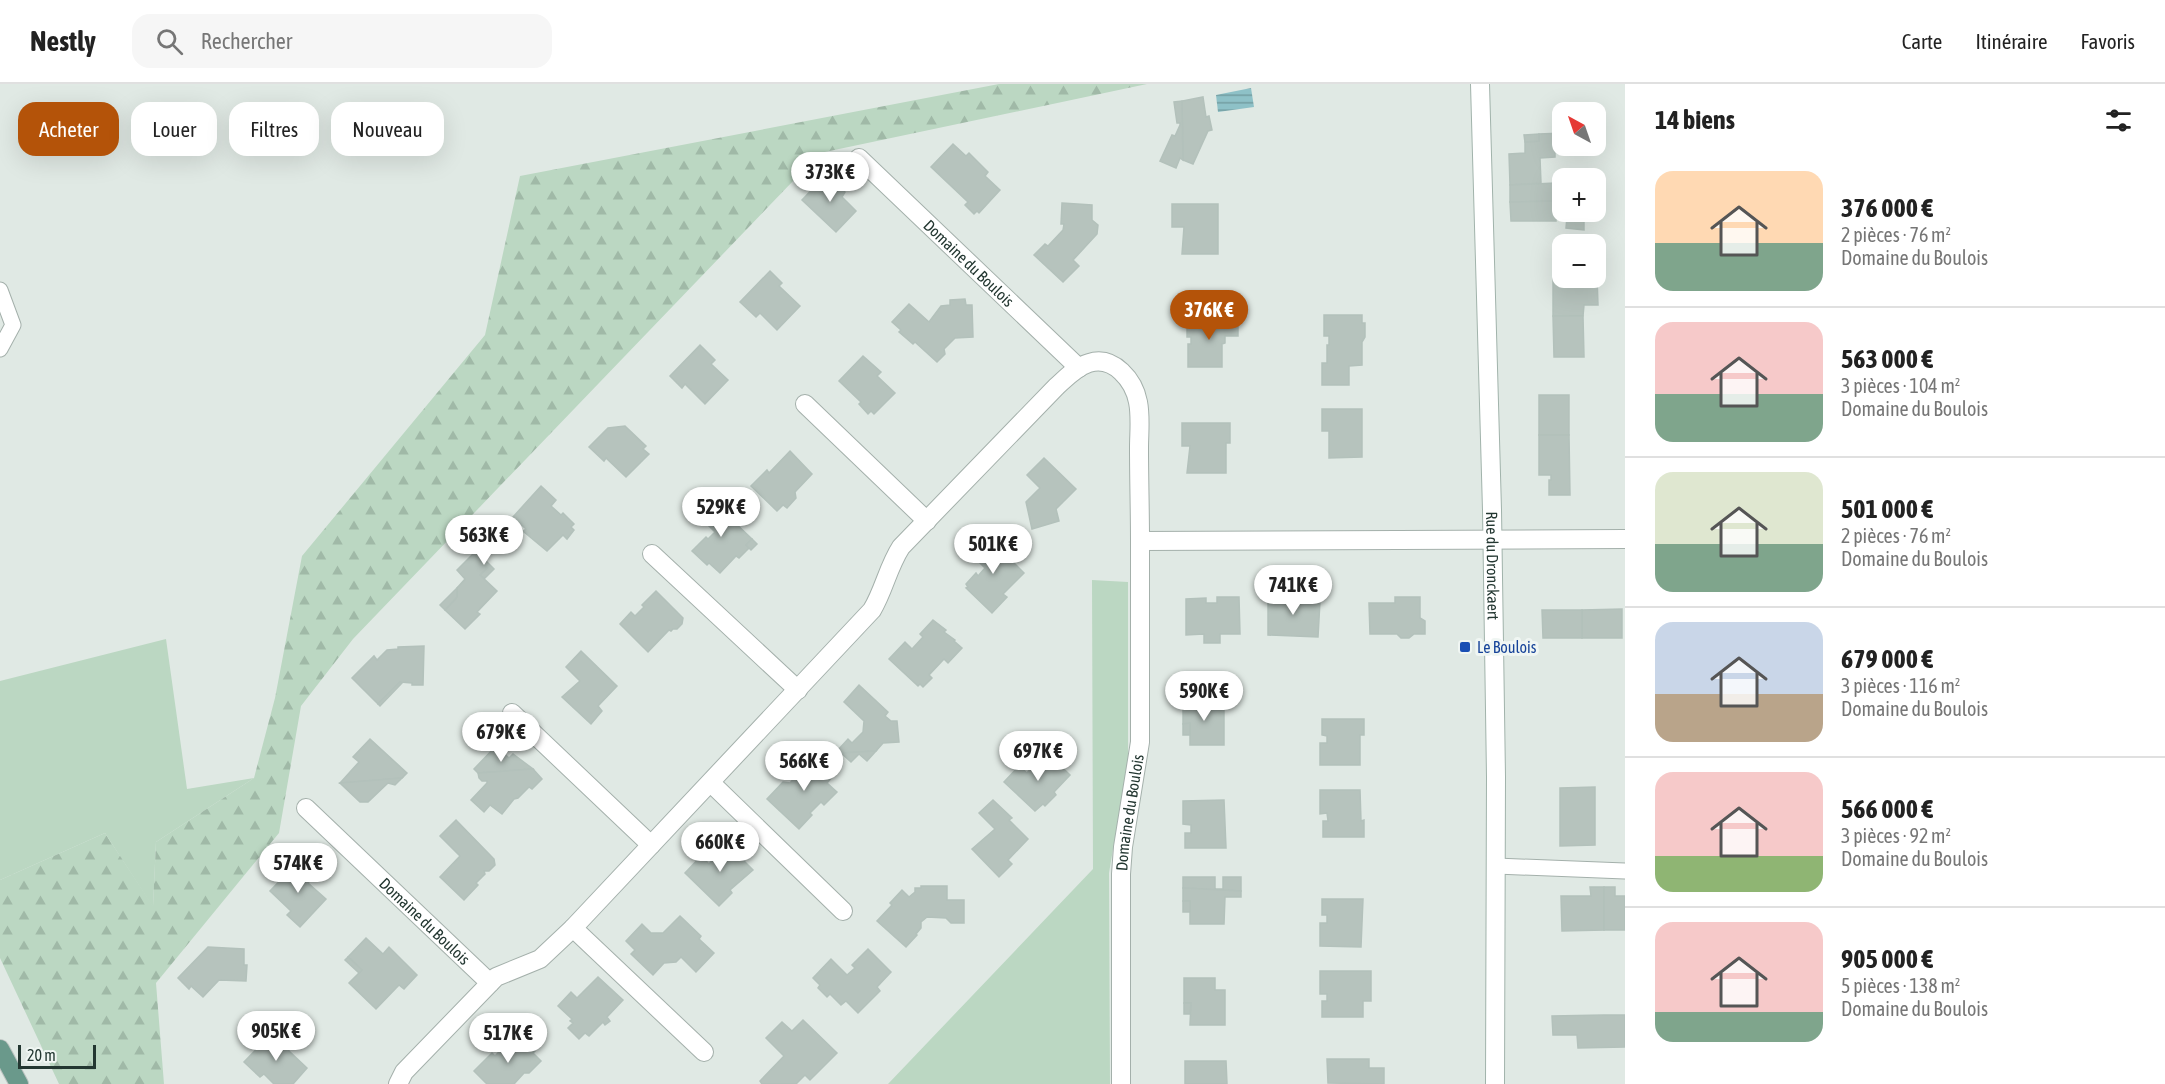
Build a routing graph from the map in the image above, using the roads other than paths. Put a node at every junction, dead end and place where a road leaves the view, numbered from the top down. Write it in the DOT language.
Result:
graph roads {
  1 [pos="1480,84"];
  2 [pos="859,158"];
  3 [pos="0,290"];
  4 [pos="0,349"];
  5 [pos="1079,368"];
  6 [pos="806,404"];
  7 [pos="927,520"];
  8 [pos="1625,539"];
  9 [pos="1140,541"];
  10 [pos="1493,541"];
  11 [pos="652,554"];
  12 [pos="798,690"];
  13 [pos="512,713"];
  14 [pos="711,783"];
  15 [pos="306,808"];
  16 [pos="651,845"];
  17 [pos="1496,866"];
  18 [pos="1625,871"];
  19 [pos="843,911"];
  20 [pos="573,928"];
  21 [pos="490,983"];
  22 [pos="0,1049"];
  23 [pos="704,1052"];
  24 [pos="18,1084"];
  25 [pos="398,1084"];
  26 [pos="1121,1084"];
  27 [pos="1495,1084"];
  1 -- 10 [label="street, Rue du Dronckaert"];
  2 -- 5 [label="street, Domaine du Boulois"];
  3 -- 4 [label="lane"];
  5 -- 7 [label="street"];
  5 -- 9 [label="street, Domaine du Boulois"];
  6 -- 7 [label="street"];
  7 -- 12 [label="street"];
  8 -- 10 [label="street"];
  9 -- 10 [label="street"];
  9 -- 26 [label="street, Domaine du Boulois"];
  10 -- 17 [label="street, Rue du Dronckaert"];
  11 -- 12 [label="street"];
  12 -- 14 [label="street"];
  13 -- 16 [label="street"];
  14 -- 16 [label="street"];
  14 -- 19 [label="street"];
  15 -- 21 [label="street, Domaine du Boulois"];
  16 -- 20 [label="street"];
  17 -- 18 [label="lane"];
  17 -- 27 [label="street, Rue du Dronckaert"];
  20 -- 21 [label="street"];
  20 -- 23 [label="street"];
  21 -- 25 [label="street"];
  22 -- 24 [label="main road"];
}
